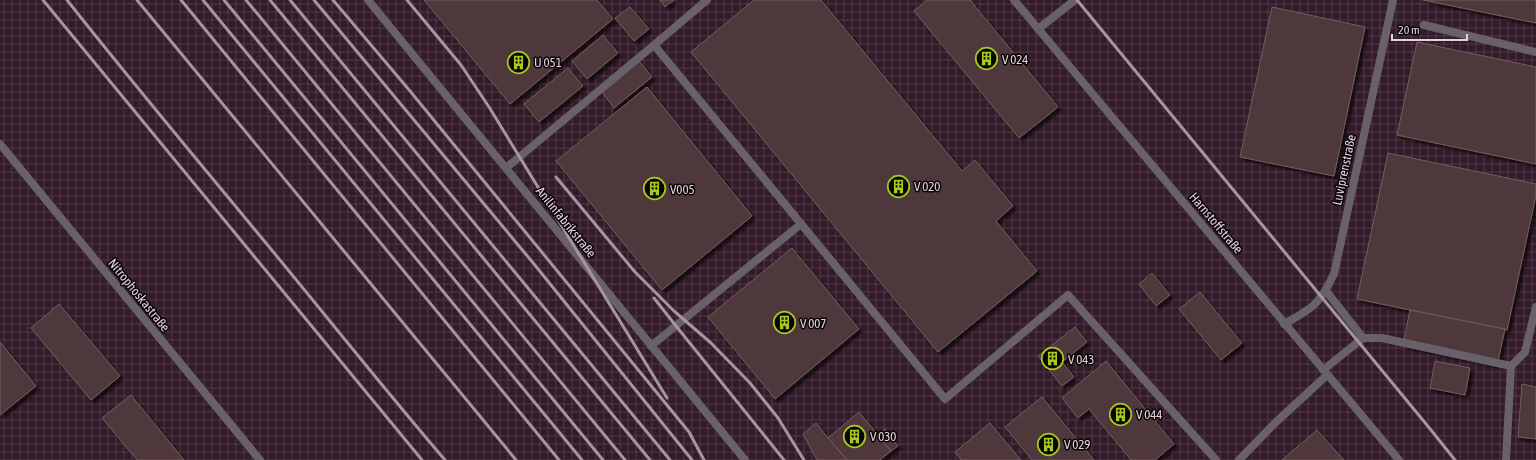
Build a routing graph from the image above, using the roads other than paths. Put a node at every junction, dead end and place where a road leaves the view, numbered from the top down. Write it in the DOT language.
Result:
graph roads {
  1 [pos="368,0"];
  2 [pos="708,0"];
  3 [pos="1014,0"];
  4 [pos="1075,0"];
  5 [pos="1393,0"];
  6 [pos="1424,25"];
  7 [pos="1038,29"];
  8 [pos="654,45"];
  9 [pos="1536,52"];
  10 [pos="0,144"];
  11 [pos="506,168"];
  12 [pos="801,224"];
  13 [pos="1326,291"];
  14 [pos="1536,307"];
  15 [pos="1284,324"];
  16 [pos="1363,338"];
  17 [pos="651,346"];
  18 [pos="1511,366"];
  19 [pos="1325,373"];
  20 [pos="260,460"];
  21 [pos="745,460"];
  22 [pos="1216,460"];
  23 [pos="1239,460"];
  24 [pos="1399,460"];
  25 [pos="1506,460"];
  1 -- 11 [label="street, Anilinfabrikstraße"];
  2 -- 8 [label="street"];
  3 -- 7 [label="street, Harnstoffstraße"];
  4 -- 7 [label="street"];
  5 -- 13 [label="street, Luviprenstraße"];
  6 -- 9 [label="street"];
  7 -- 15 [label="street, Harnstoffstraße"];
  8 -- 11 [label="street"];
  8 -- 12 [label="street"];
  10 -- 20 [label="street, Nitrophoskastraße"];
  11 -- 17 [label="street, Anilinfabrikstraße"];
  12 -- 17 [label="street"];
  12 -- 22 [label="street"];
  13 -- 15 [label="street, Luviprenstraße"];
  13 -- 16 [label="street"];
  14 -- 18 [label="street"];
  15 -- 19 [label="street, Harnstoffstraße"];
  16 -- 18 [label="street"];
  16 -- 19 [label="street"];
  17 -- 21 [label="street, Anilinfabrikstraße"];
  18 -- 25 [label="street"];
  19 -- 23 [label="street"];
  19 -- 24 [label="street, Harnstoffstraße"];
}
